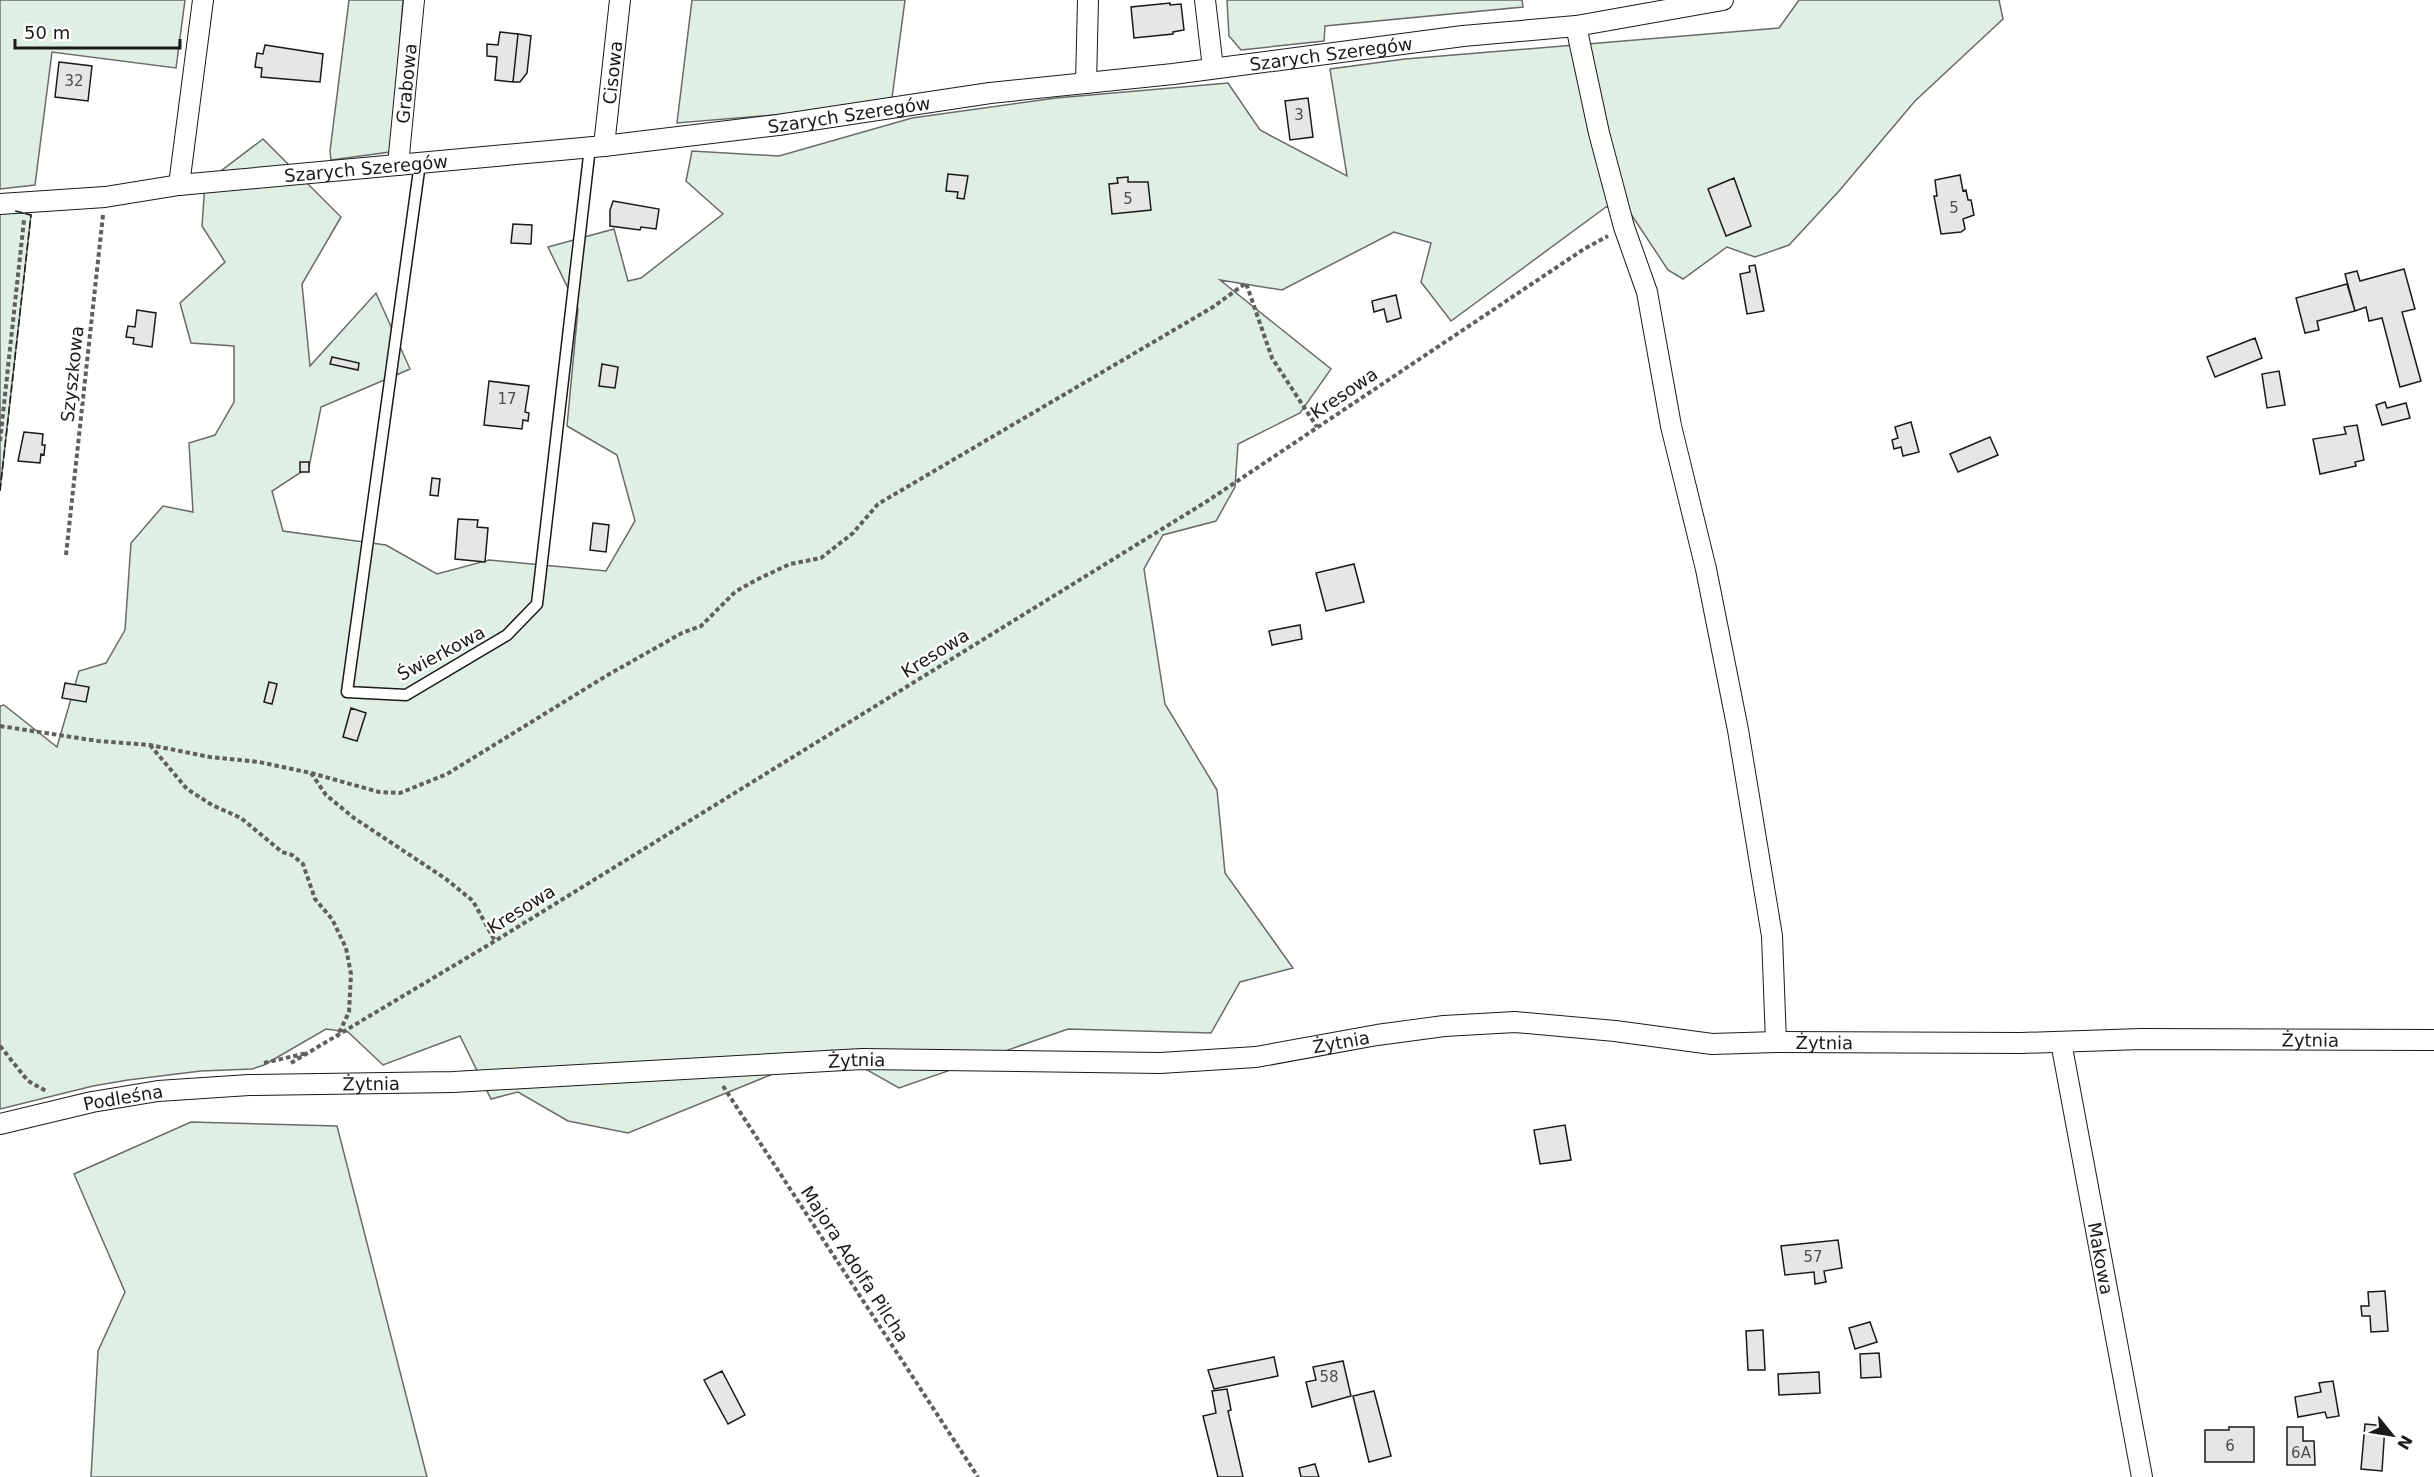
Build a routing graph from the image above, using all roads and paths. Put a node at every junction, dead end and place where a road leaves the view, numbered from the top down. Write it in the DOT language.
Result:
graph roads {
  1 [pos="202,0"];
  2 [pos="414,0"];
  3 [pos="620,0"];
  4 [pos="1088,0"];
  5 [pos="1205,0"];
  6 [pos="1723,0"];
  7 [pos="1694,3"];
  8 [pos="1576,26"];
  9 [pos="1213,68"];
  10 [pos="1086,83"];
  11 [pos="597,147"];
  12 [pos="420,163"];
  13 [pos="398,165"];
  14 [pos="179,185"];
  15 [pos="105,197"];
  16 [pos="0,204"];
  17 [pos="25,213"];
  18 [pos="1624,227"];
  19 [pos="1317,427"];
  20 [pos="0,441"];
  21 [pos="66,555"];
  22 [pos="0,726"];
  23 [pos="150,745"];
  24 [pos="311,773"];
  25 [pos="495,941"];
  26 [pos="336,1037"];
  27 [pos="2434,1040"];
  28 [pos="1776,1042"];
  29 [pos="2061,1042"];
  30 [pos="0,1046"];
  31 [pos="286,1066"];
  32 [pos="710,1066"];
  33 [pos="249,1085"];
  34 [pos="48,1092"];
  35 [pos="0,1124"];
  36 [pos="978,1477"];
  37 [pos="2142,1477"];
  1 -- 14 [label="street"];
  2 -- 13 [label="street, Grabowa"];
  3 -- 11 [label="street, Cisowa"];
  4 -- 10 [label="street"];
  5 -- 9 [label="street"];
  6 -- 7 [label="street, Szarych Szeregów"];
  7 -- 8 [label="street, Szarych Szeregów"];
  8 -- 9 [label="street, Szarych Szeregów"];
  8 -- 18 [label="street"];
  9 -- 10 [label="street, Szarych Szeregów"];
  10 -- 11 [label="street, Szarych Szeregów"];
  11 -- 12 [label="street, Szarych Szeregów"];
  11 -- 12 [label="lane, Świerkowa"];
  12 -- 13 [label="street, Szarych Szeregów"];
  13 -- 14 [label="street, Szarych Szeregów"];
  14 -- 15 [label="street, Szarych Szeregów"];
  15 -- 16 [label="street, Szarych Szeregów"];
  15 -- 21 [label="path, Szyszkowa"];
  17 -- 20 [label="path"];
  18 -- 19 [label="path, Kresowa"];
  18 -- 28 [label="street"];
  19 -- 24 [label="path"];
  19 -- 25 [label="path, Kresowa"];
  22 -- 23 [label="path"];
  23 -- 24 [label="path"];
  23 -- 26 [label="path"];
  24 -- 25 [label="path"];
  25 -- 26 [label="path, Kresowa"];
  26 -- 31 [label="path, Kresowa"];
  27 -- 29 [label="street, Żytnia"];
  28 -- 29 [label="street, Żytnia"];
  28 -- 32 [label="street, Żytnia"];
  29 -- 37 [label="street, Makowa"];
  30 -- 34 [label="path"];
  32 -- 33 [label="street, Żytnia"];
  32 -- 36 [label="path, Majora Adolfa Pilcha"];
  33 -- 35 [label="street, Podleśna"];
}
